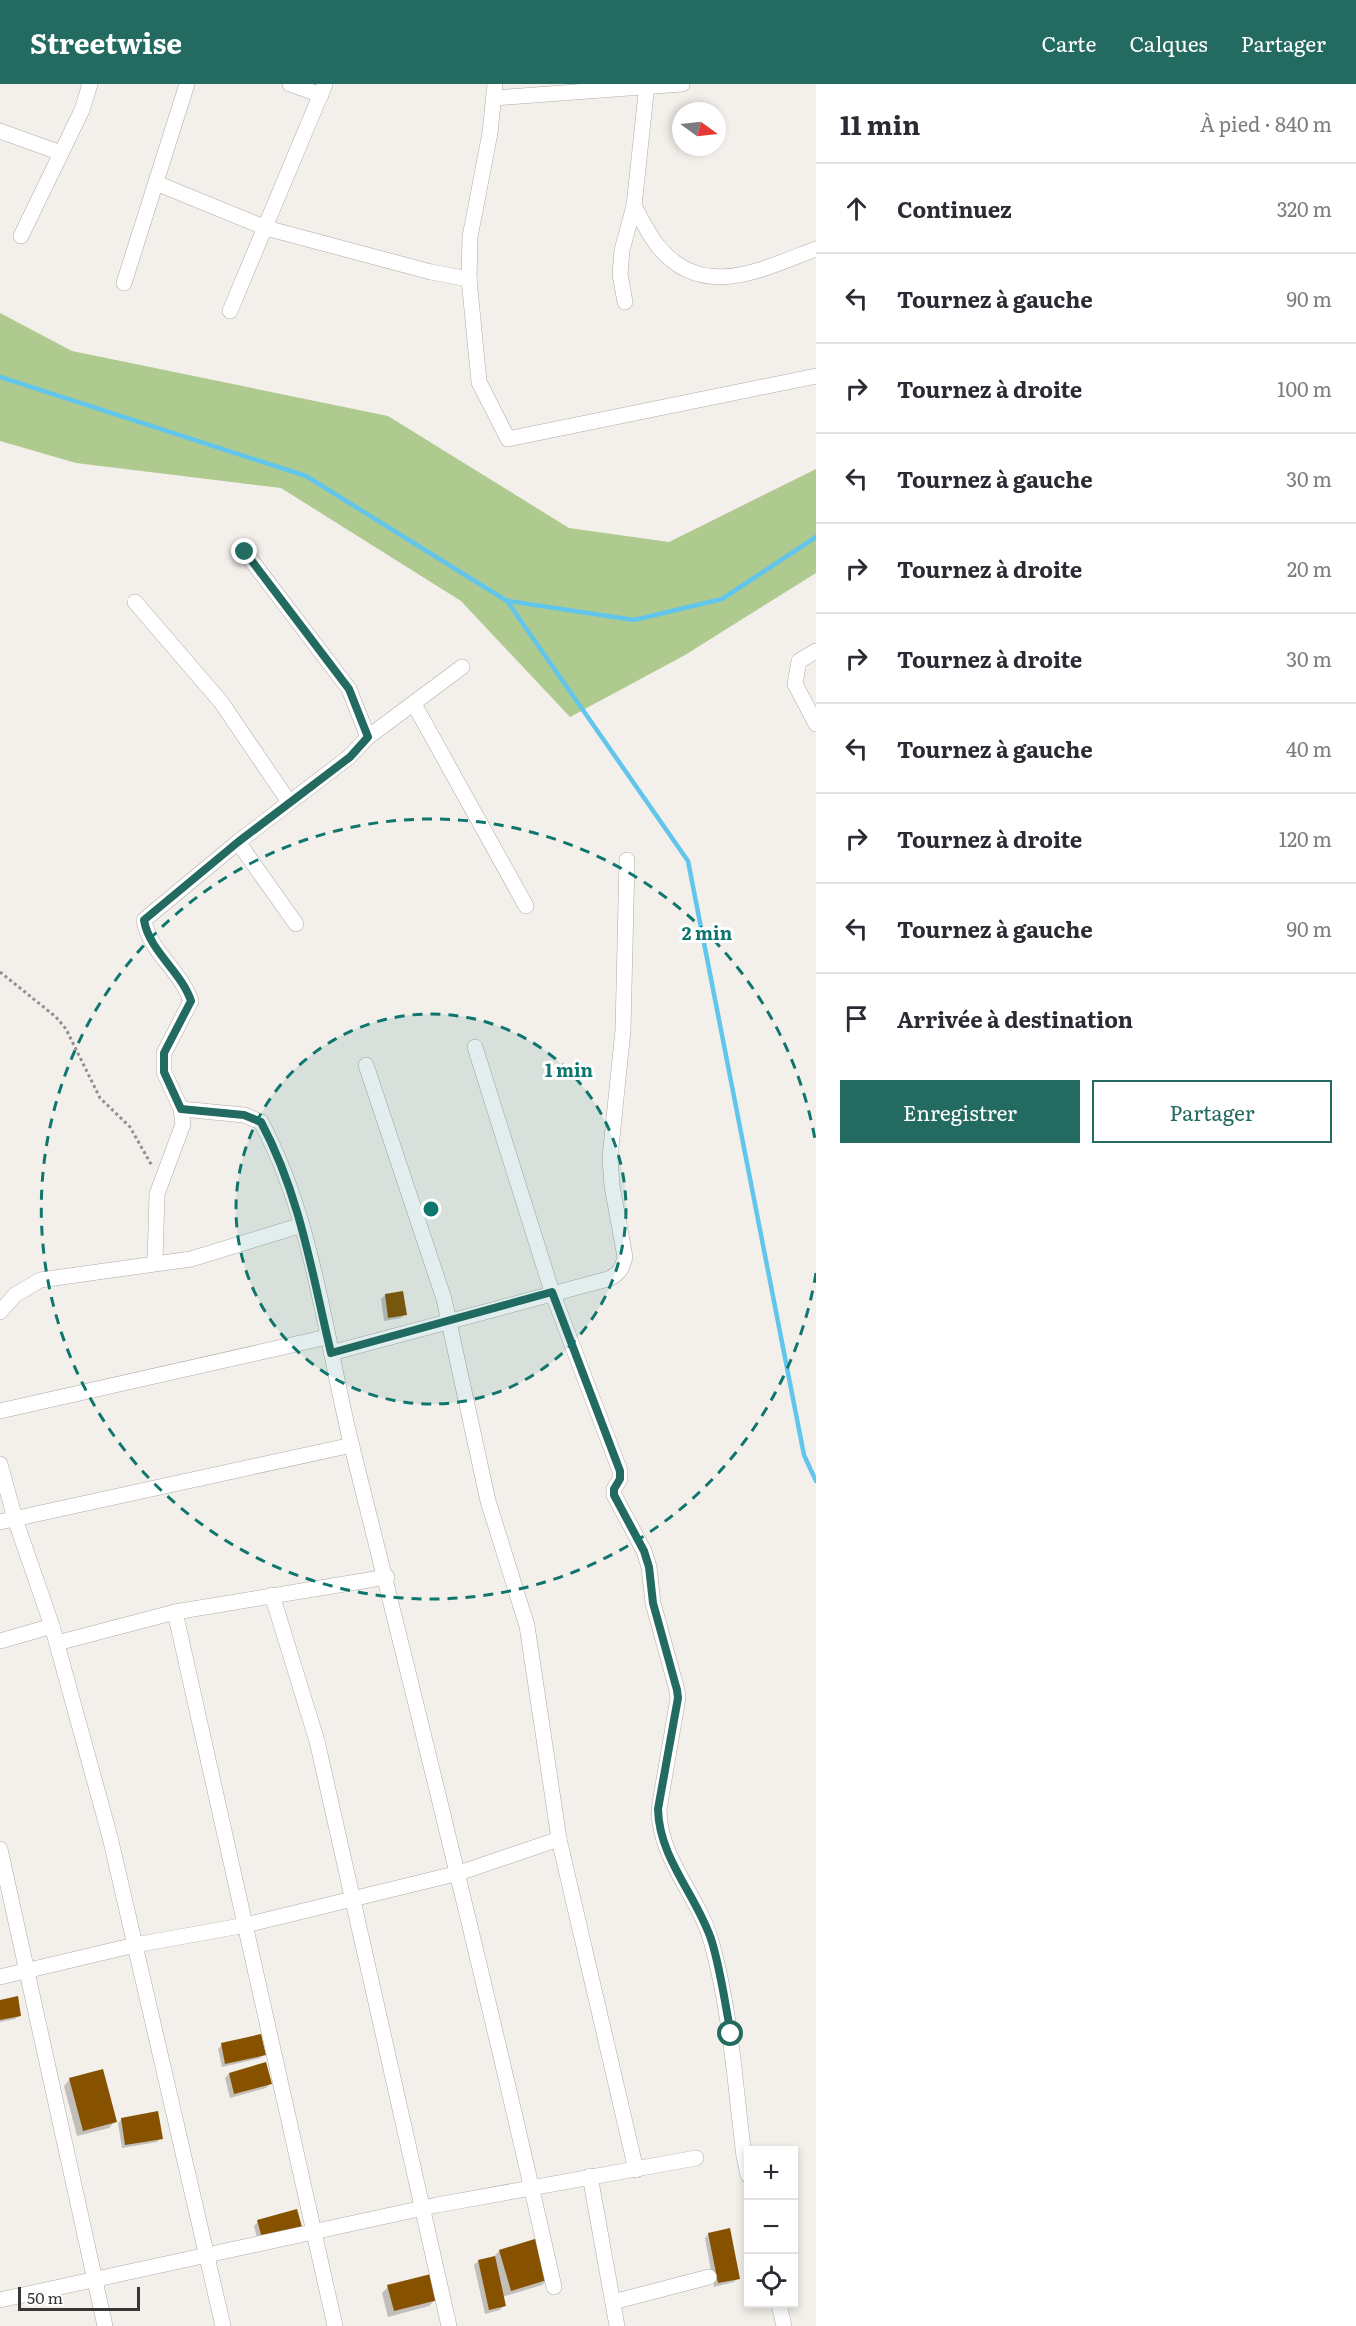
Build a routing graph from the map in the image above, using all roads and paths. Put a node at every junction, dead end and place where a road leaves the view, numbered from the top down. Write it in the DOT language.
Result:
graph roads {
  1 [pos="90,84"];
  2 [pos="187,84"];
  3 [pos="290,84"];
  4 [pos="682,84"];
  5 [pos="647,86"];
  6 [pos="323,89"];
  7 [pos="495,91"];
  8 [pos="0,131"];
  9 [pos="61,153"];
  10 [pos="156,183"];
  11 [pos="634,206"];
  12 [pos="266,228"];
  13 [pos="21,236"];
  14 [pos="816,249"];
  15 [pos="469,279"];
  16 [pos="124,283"];
  17 [pos="625,302"];
  18 [pos="231,311"];
  19 [pos="816,376"];
  20 [pos="245,552"];
  21 [pos="135,602"];
  22 [pos="816,651"];
  23 [pos="462,667"];
  24 [pos="414,704"];
  25 [pos="816,724"];
  26 [pos="368,737"];
  27 [pos="289,802"];
  28 [pos="238,842"];
  29 [pos="627,860"];
  30 [pos="526,906"];
  31 [pos="296,924"];
  32 [pos="0,972"];
  33 [pos="475,1047"];
  34 [pos="366,1065"];
  35 [pos="181,1109"];
  36 [pos="157,1194"];
  37 [pos="302,1226"];
  38 [pos="155,1263"];
  39 [pos="552,1292"];
  40 [pos="0,1312"];
  41 [pos="448,1319"];
  42 [pos="327,1337"];
  43 [pos="331,1353"];
  44 [pos="0,1411"];
  45 [pos="352,1445"];
  46 [pos="0,1464"];
  47 [pos="8,1521"];
  48 [pos="387,1577"];
  49 [pos="272,1595"];
  50 [pos="175,1612"];
  51 [pos="52,1626"];
  52 [pos="0,1641"];
  53 [pos="57,1643"];
  54 [pos="559,1839"];
  55 [pos="0,1849"];
  56 [pos="459,1873"];
  57 [pos="350,1898"];
  58 [pos="246,1926"];
  59 [pos="135,1945"];
  60 [pos="27,1972"];
  61 [pos="0,1977"];
  62 [pos="744,2155"];
  63 [pos="696,2158"];
  64 [pos="636,2170"];
  65 [pos="590,2176"];
  66 [pos="532,2187"];
  67 [pos="423,2208"];
  68 [pos="315,2232"];
  69 [pos="208,2256"];
  70 [pos="709,2277"];
  71 [pos="95,2281"];
  72 [pos="554,2287"];
  73 [pos="0,2300"];
  74 [pos="614,2302"];
  75 [pos="780,2308"];
  76 [pos="105,2326"];
  77 [pos="223,2326"];
  78 [pos="335,2326"];
  79 [pos="449,2326"];
  80 [pos="617,2326"];
  81 [pos="784,2326"];
  1 -- 9 [label="street"];
  2 -- 10 [label="street"];
  3 -- 6 [label="street"];
  4 -- 5 [label="street"];
  5 -- 7 [label="street"];
  5 -- 11 [label="street"];
  6 -- 12 [label="street"];
  7 -- 15 [label="street"];
  8 -- 9 [label="street"];
  9 -- 13 [label="street"];
  10 -- 12 [label="street"];
  10 -- 16 [label="street"];
  11 -- 14 [label="street"];
  11 -- 17 [label="street"];
  12 -- 15 [label="street"];
  12 -- 18 [label="street"];
  15 -- 19 [label="street"];
  20 -- 26 [label="street"];
  21 -- 27 [label="street"];
  22 -- 25 [label="street"];
  23 -- 24 [label="street"];
  24 -- 26 [label="street"];
  24 -- 30 [label="street"];
  26 -- 27 [label="street"];
  27 -- 28 [label="street"];
  28 -- 31 [label="street"];
  28 -- 35 [label="street"];
  29 -- 39 [label="street"];
  32 -- 36 [label="path"];
  33 -- 39 [label="street"];
  34 -- 41 [label="street"];
  35 -- 36 [label="street"];
  35 -- 37 [label="street"];
  36 -- 38 [label="street"];
  37 -- 38 [label="street"];
  37 -- 42 [label="street"];
  38 -- 40 [label="street"];
  39 -- 41 [label="street"];
  39 -- 62 [label="street"];
  41 -- 43 [label="street"];
  41 -- 54 [label="street"];
  42 -- 43 [label="street"];
  42 -- 44 [label="street"];
  43 -- 45 [label="street"];
  45 -- 47 [label="street"];
  45 -- 48 [label="street"];
  46 -- 47 [label="street"];
  47 -- 51 [label="street"];
  48 -- 49 [label="street"];
  48 -- 56 [label="street"];
  49 -- 50 [label="street"];
  49 -- 57 [label="street"];
  50 -- 53 [label="street"];
  50 -- 58 [label="street"];
  51 -- 52 [label="street"];
  51 -- 53 [label="street"];
  53 -- 59 [label="street"];
  54 -- 56 [label="street"];
  54 -- 64 [label="street"];
  55 -- 60 [label="street"];
  56 -- 57 [label="street"];
  56 -- 66 [label="street"];
  57 -- 58 [label="street"];
  57 -- 67 [label="street"];
  58 -- 59 [label="street"];
  58 -- 68 [label="street"];
  59 -- 60 [label="street"];
  59 -- 69 [label="street"];
  60 -- 61 [label="street"];
  60 -- 71 [label="street"];
  63 -- 64 [label="street"];
  64 -- 65 [label="street"];
  65 -- 66 [label="street"];
  65 -- 74 [label="street"];
  66 -- 67 [label="street"];
  66 -- 72 [label="street"];
  67 -- 68 [label="street"];
  67 -- 79 [label="street"];
  68 -- 69 [label="street"];
  68 -- 78 [label="street"];
  69 -- 71 [label="street"];
  69 -- 77 [label="street"];
  70 -- 74 [label="street"];
  71 -- 73 [label="street"];
  71 -- 76 [label="street"];
  74 -- 80 [label="street"];
  75 -- 81 [label="street"];
}
